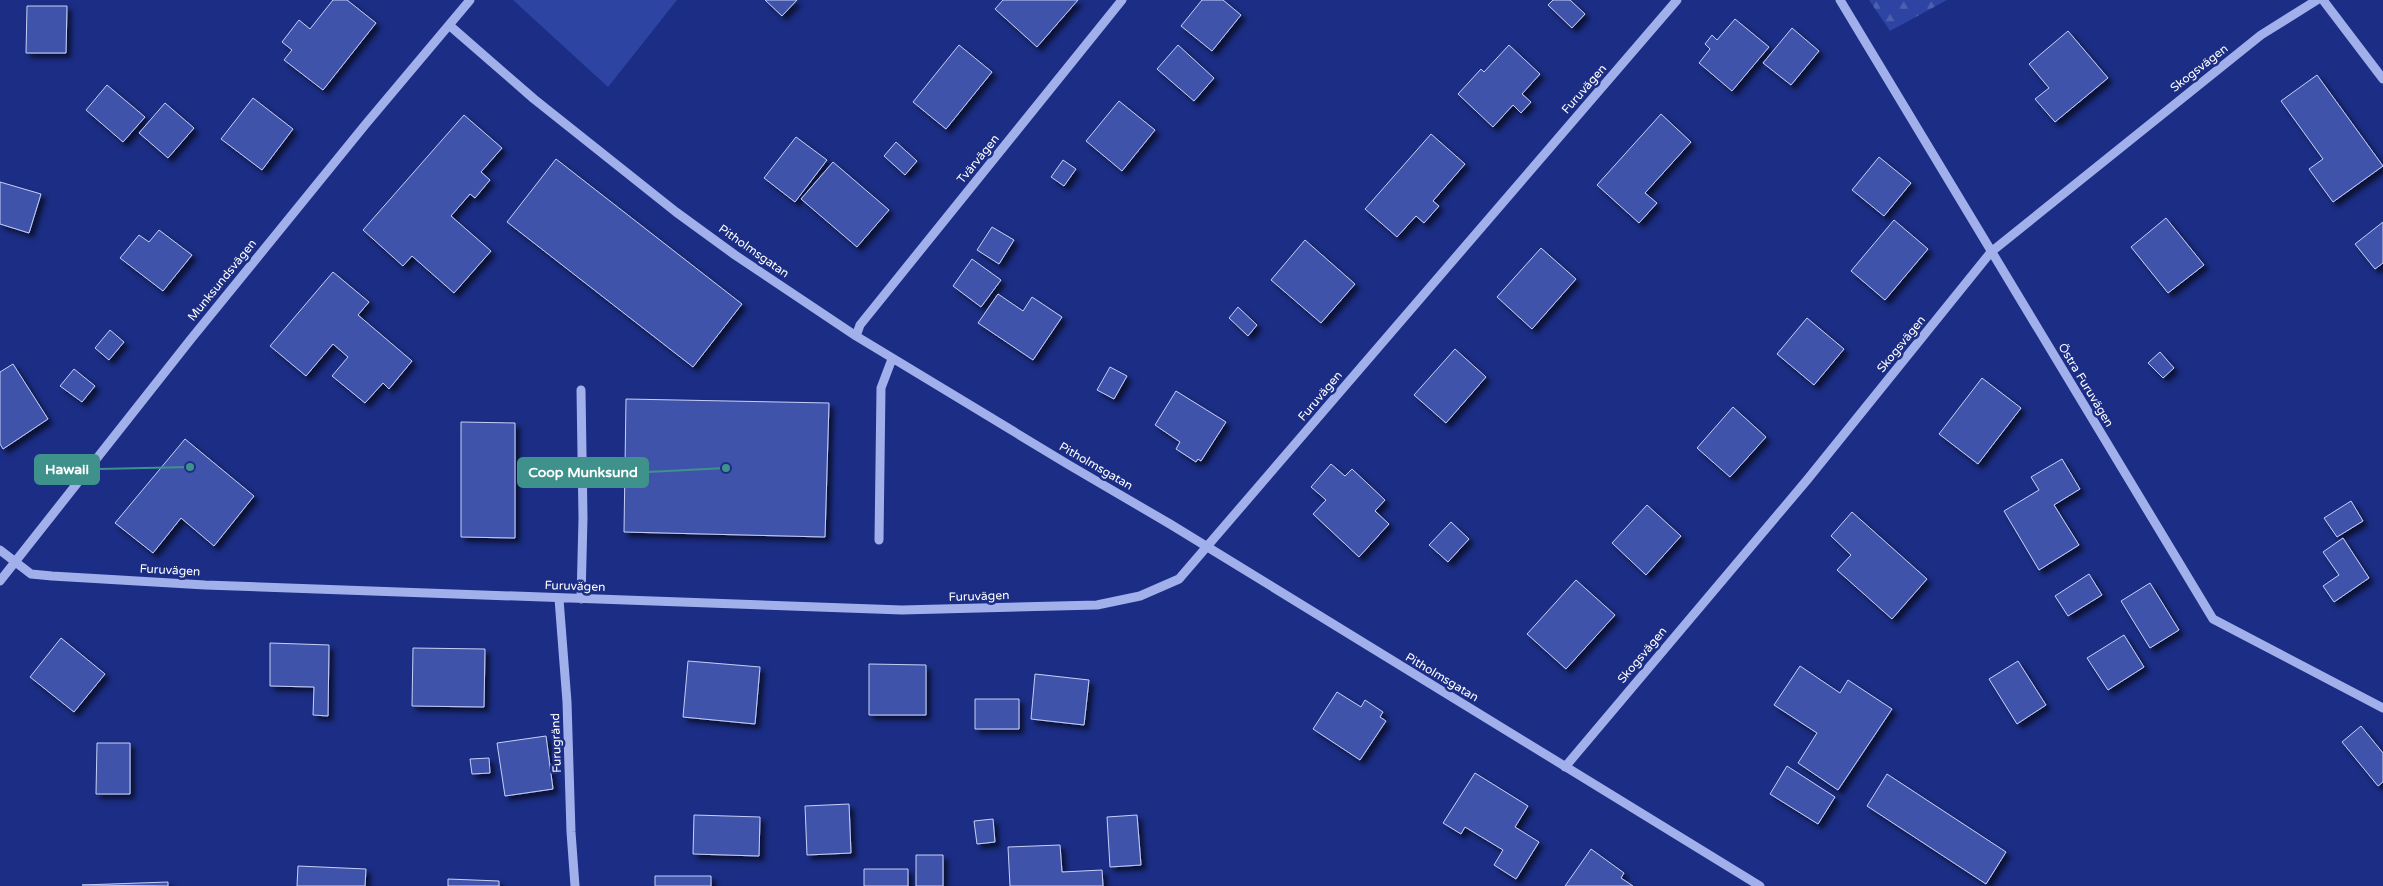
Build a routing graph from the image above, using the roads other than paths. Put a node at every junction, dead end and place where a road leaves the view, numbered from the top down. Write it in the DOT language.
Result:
graph roads {
  1 [pos="470,0"];
  2 [pos="1122,0"];
  3 [pos="1677,0"];
  4 [pos="1840,0"];
  5 [pos="2317,0"];
  6 [pos="2324,0"];
  7 [pos="449,25"];
  8 [pos="2383,79"];
  9 [pos="1991,252"];
  10 [pos="856,336"];
  11 [pos="892,358"];
  12 [pos="581,390"];
  13 [pos="879,540"];
  14 [pos="1206,548"];
  15 [pos="0,550"];
  16 [pos="15,563"];
  17 [pos="0,581"];
  18 [pos="559,599"];
  19 [pos="581,599"];
  20 [pos="2383,708"];
  21 [pos="1565,767"];
  22 [pos="575,886"];
  23 [pos="1760,886"];
  1 -- 7 [label="street, Munksundsvägen"];
  2 -- 10 [label="street, Tvärvägen"];
  3 -- 14 [label="street, Furuvägen"];
  4 -- 9 [label="street, Östra Furuvägen"];
  5 -- 9 [label="street, Skogsvägen"];
  6 -- 8 [label="street"];
  7 -- 10 [label="street, Pitholmsgatan"];
  7 -- 16 [label="street, Munksundsvägen"];
  9 -- 20 [label="street, Östra Furuvägen"];
  9 -- 21 [label="street, Skogsvägen"];
  10 -- 11 [label="street, Pitholmsgatan"];
  11 -- 13 [label="street"];
  11 -- 14 [label="street, Pitholmsgatan"];
  12 -- 19 [label="street"];
  14 -- 19 [label="street, Furuvägen"];
  14 -- 21 [label="street, Pitholmsgatan"];
  15 -- 16 [label="street, Furuvägen"];
  16 -- 17 [label="street, Munksundsvägen"];
  16 -- 18 [label="street, Furuvägen"];
  18 -- 19 [label="street, Furuvägen"];
  18 -- 22 [label="street, Furugränd"];
  21 -- 23 [label="street, Pitholmsgatan"];
}
